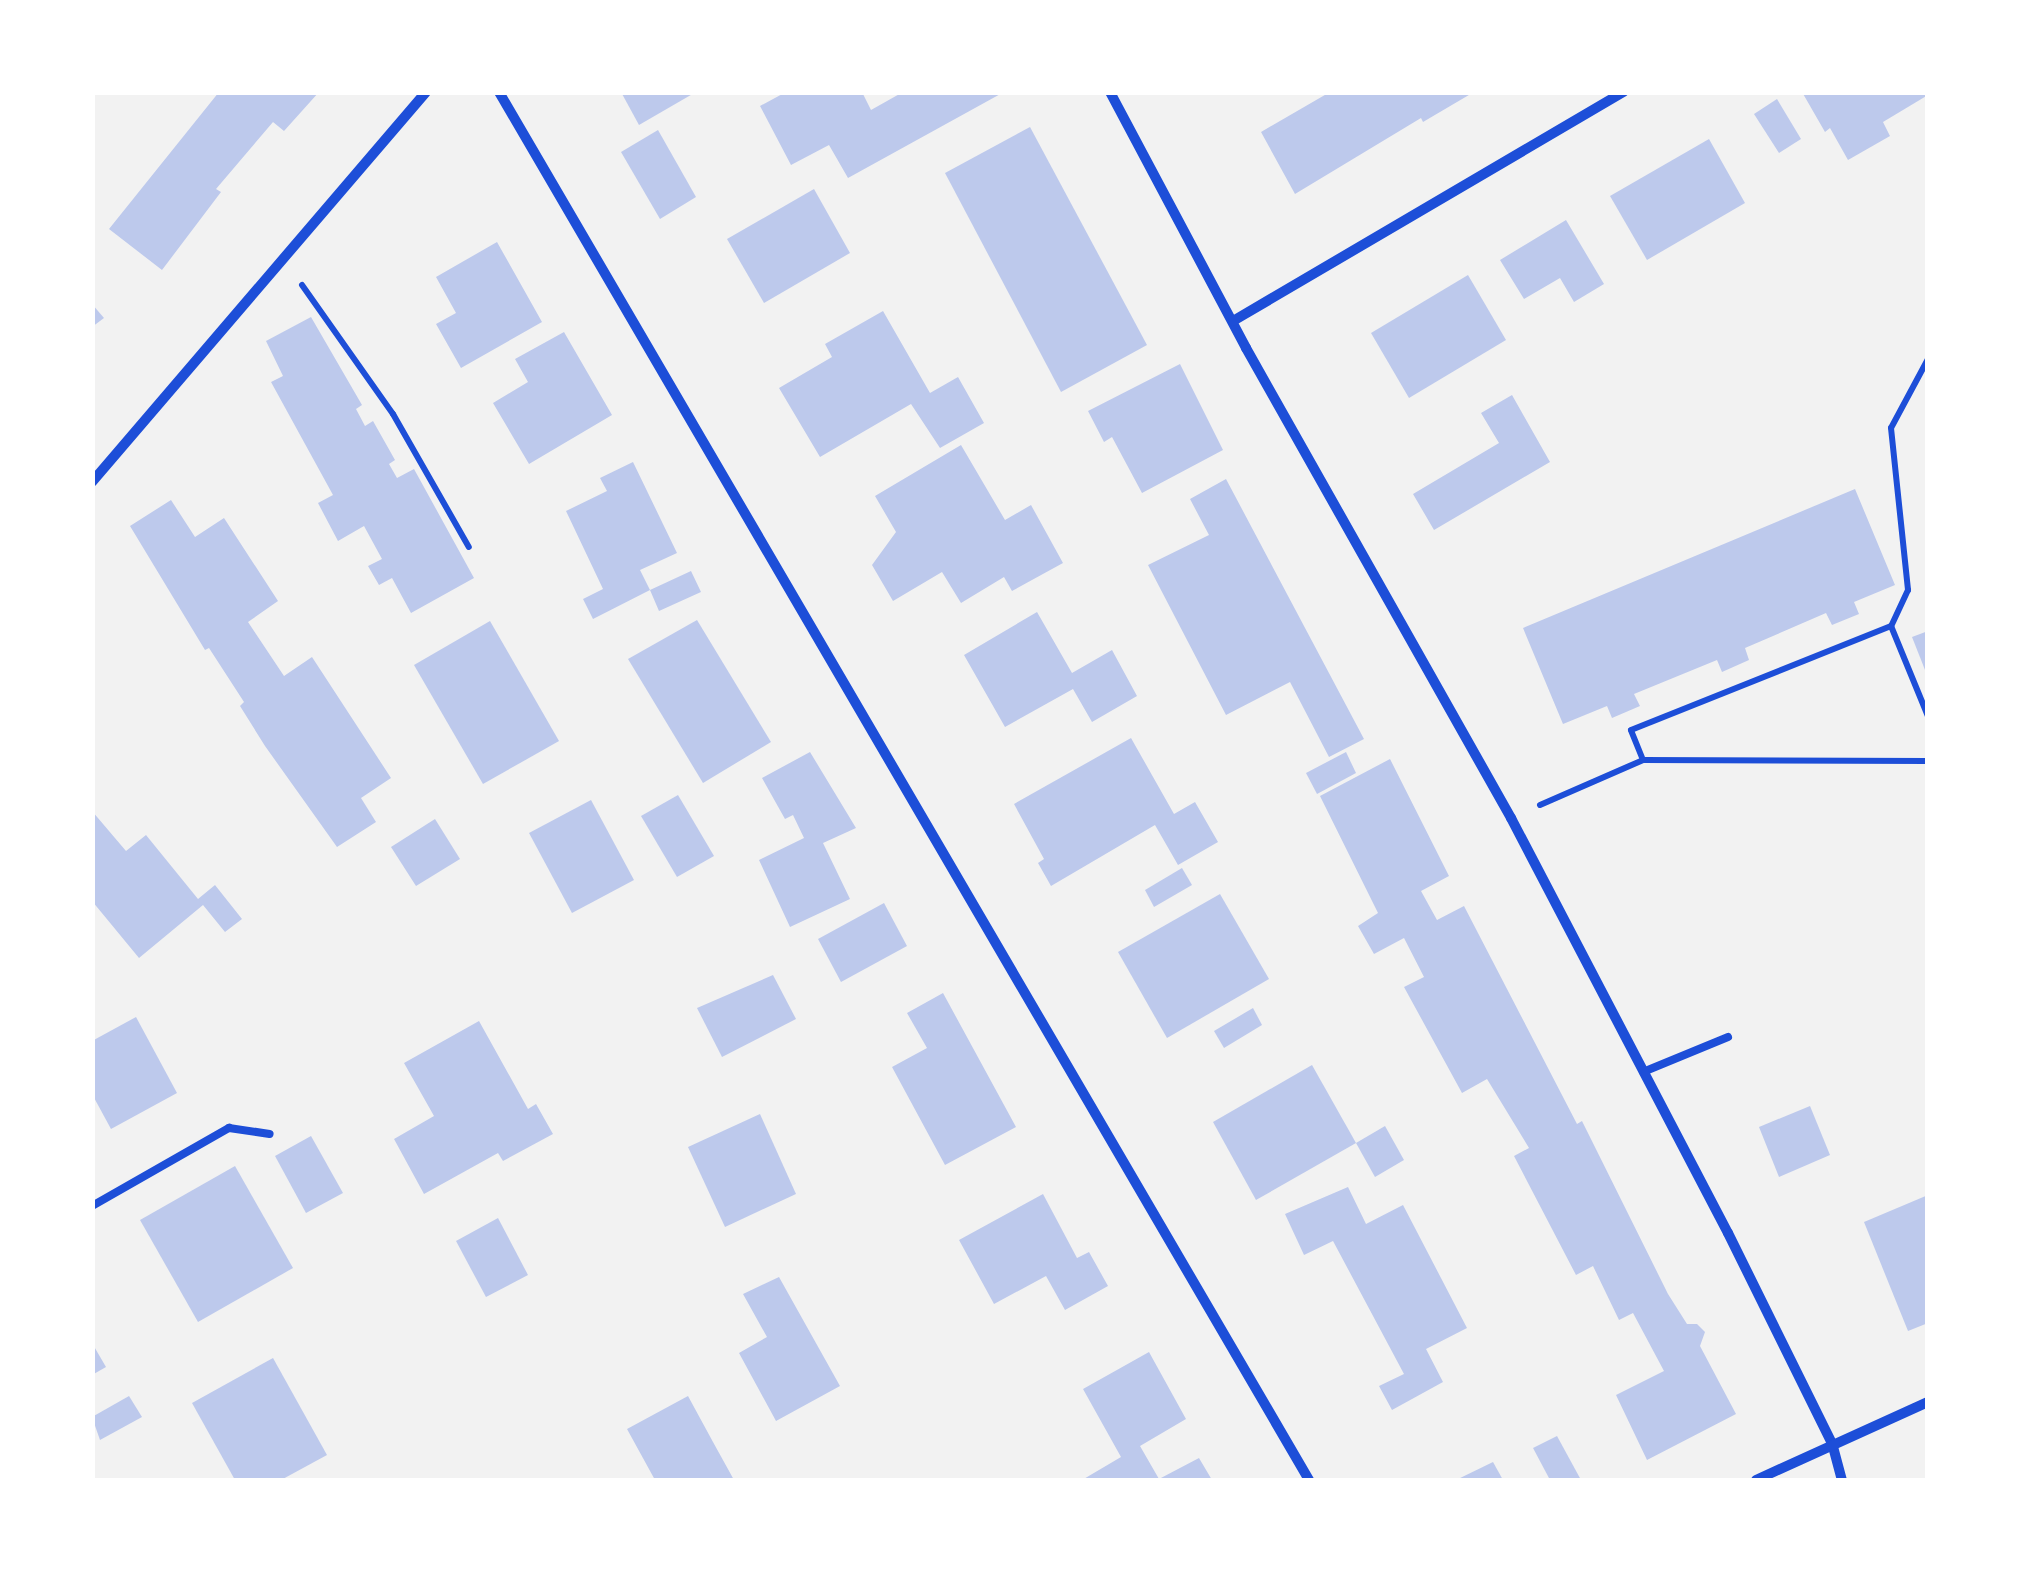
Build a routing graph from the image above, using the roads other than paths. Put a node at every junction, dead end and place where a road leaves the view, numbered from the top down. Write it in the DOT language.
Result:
graph roads {
  1 [pos="426,92"];
  2 [pos="499,92"];
  3 [pos="1110,92"];
  4 [pos="1624,92"];
  5 [pos="1233,321"];
  6 [pos="92,482"];
  7 [pos="1728,1037"];
  8 [pos="1644,1072"];
  9 [pos="270,1134"];
  10 [pos="92,1206"];
  11 [pos="1928,1402"];
  12 [pos="1832,1443"];
  13 [pos="1309,1480"];
  14 [pos="1756,1480"];
  15 [pos="1842,1480"];
  1 -- 6 [label="street"];
  2 -- 13 [label="street"];
  3 -- 5 [label="street"];
  4 -- 5 [label="street"];
  5 -- 8 [label="street"];
  7 -- 8 [label="lane"];
  8 -- 12 [label="street"];
  9 -- 10 [label="lane"];
  11 -- 12 [label="street"];
  12 -- 14 [label="street"];
  12 -- 15 [label="street"];
}
